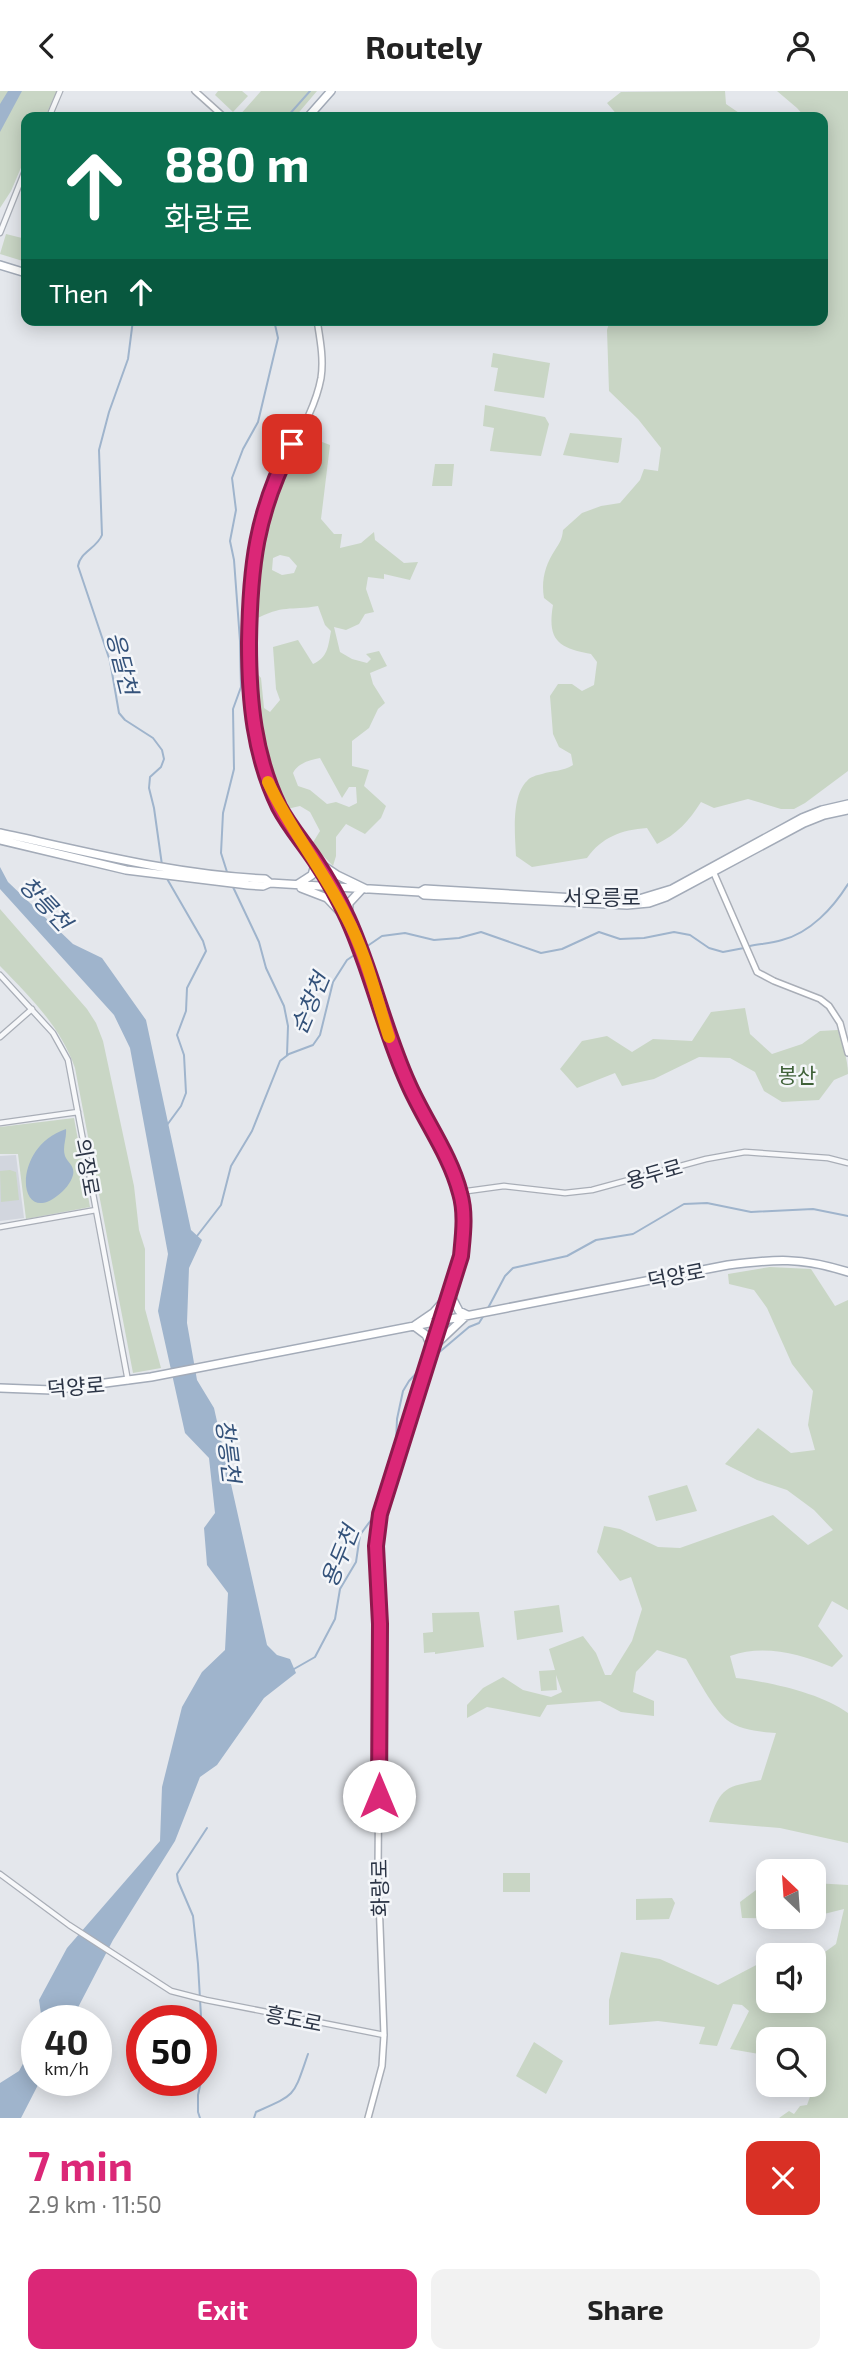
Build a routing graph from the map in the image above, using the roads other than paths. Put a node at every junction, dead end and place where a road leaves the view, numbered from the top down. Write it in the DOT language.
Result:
graph roads {
  1 [pos="60,91"];
  2 [pos="195,91"];
  3 [pos="331,91"];
  4 [pos="51,112"];
  5 [pos="218,112"];
  6 [pos="312,112"];
  7 [pos="21,180"];
  8 [pos="0,233"];
  9 [pos="0,265"];
  10 [pos="21,271"];
  11 [pos="318,326"];
  12 [pos="848,804"];
  13 [pos="848,810"];
  14 [pos="0,833"];
  15 [pos="0,840"];
  16 [pos="316,861"];
  17 [pos="713,870"];
  18 [pos="165,871"];
  19 [pos="296,885"];
  20 [pos="332,888"];
  21 [pos="364,889"];
  22 [pos="348,919"];
  23 [pos="0,975"];
  24 [pos="32,1009"];
  25 [pos="0,1037"];
  26 [pos="848,1053"];
  27 [pos="78,1112"];
  28 [pos="0,1123"];
  29 [pos="848,1163"];
  30 [pos="460,1192"];
  31 [pos="96,1210"];
  32 [pos="0,1227"];
  33 [pos="848,1272"];
  34 [pos="450,1294"];
  35 [pos="467,1315"];
  36 [pos="440,1321"];
  37 [pos="414,1326"];
  38 [pos="432,1350"];
  39 [pos="128,1381"];
  40 [pos="0,1388"];
  41 [pos="0,1874"];
  42 [pos="384,2035"];
  43 [pos="368,2118"];
  1 -- 4 [label="street"];
  2 -- 5 [label="main road"];
  3 -- 6 [label="main road"];
  7 -- 8 [label="street"];
  9 -- 10 [label="main road"];
  11 -- 16 [label="main road"];
  12 -- 17 [label="main road, 서오릉로"];
  13 -- 17 [label="main road, 서오릉로"];
  14 -- 18 [label="main road, 서오릉로"];
  15 -- 18 [label="main road, 서오릉로"];
  16 -- 19 [label="main road"];
  16 -- 20 [label="main road"];
  16 -- 21 [label="main road"];
  17 -- 21 [label="main road, 서오릉로"];
  17 -- 26 [label="main road"];
  18 -- 19 [label="main road, 서오릉로"];
  19 -- 20 [label="main road, 서오릉로"];
  19 -- 22 [label="main road"];
  20 -- 21 [label="main road, 서오릉로"];
  20 -- 22 [label="main road"];
  21 -- 22 [label="main road"];
  22 -- 30 [label="main road"];
  23 -- 24 [label="street, 의장로"];
  24 -- 25 [label="street"];
  24 -- 27 [label="street, 의장로"];
  27 -- 28 [label="street"];
  27 -- 31 [label="street, 의장로"];
  29 -- 30 [label="street, 용두로"];
  30 -- 34 [label="main road"];
  31 -- 32 [label="street"];
  31 -- 39 [label="street, 의장로"];
  33 -- 35 [label="main road, 덕양로"];
  34 -- 35 [label="main road"];
  34 -- 36 [label="main road"];
  34 -- 37 [label="main road"];
  35 -- 36 [label="main road"];
  35 -- 38 [label="main road"];
  36 -- 37 [label="main road"];
  36 -- 38 [label="main road"];
  37 -- 38 [label="main road"];
  37 -- 39 [label="main road, 덕양로"];
  38 -- 42 [label="main road, 화랑로"];
  39 -- 40 [label="main road, 덕양로"];
  41 -- 42 [label="street, 흥도로"];
  42 -- 43 [label="main road, 화랑로"];
}
